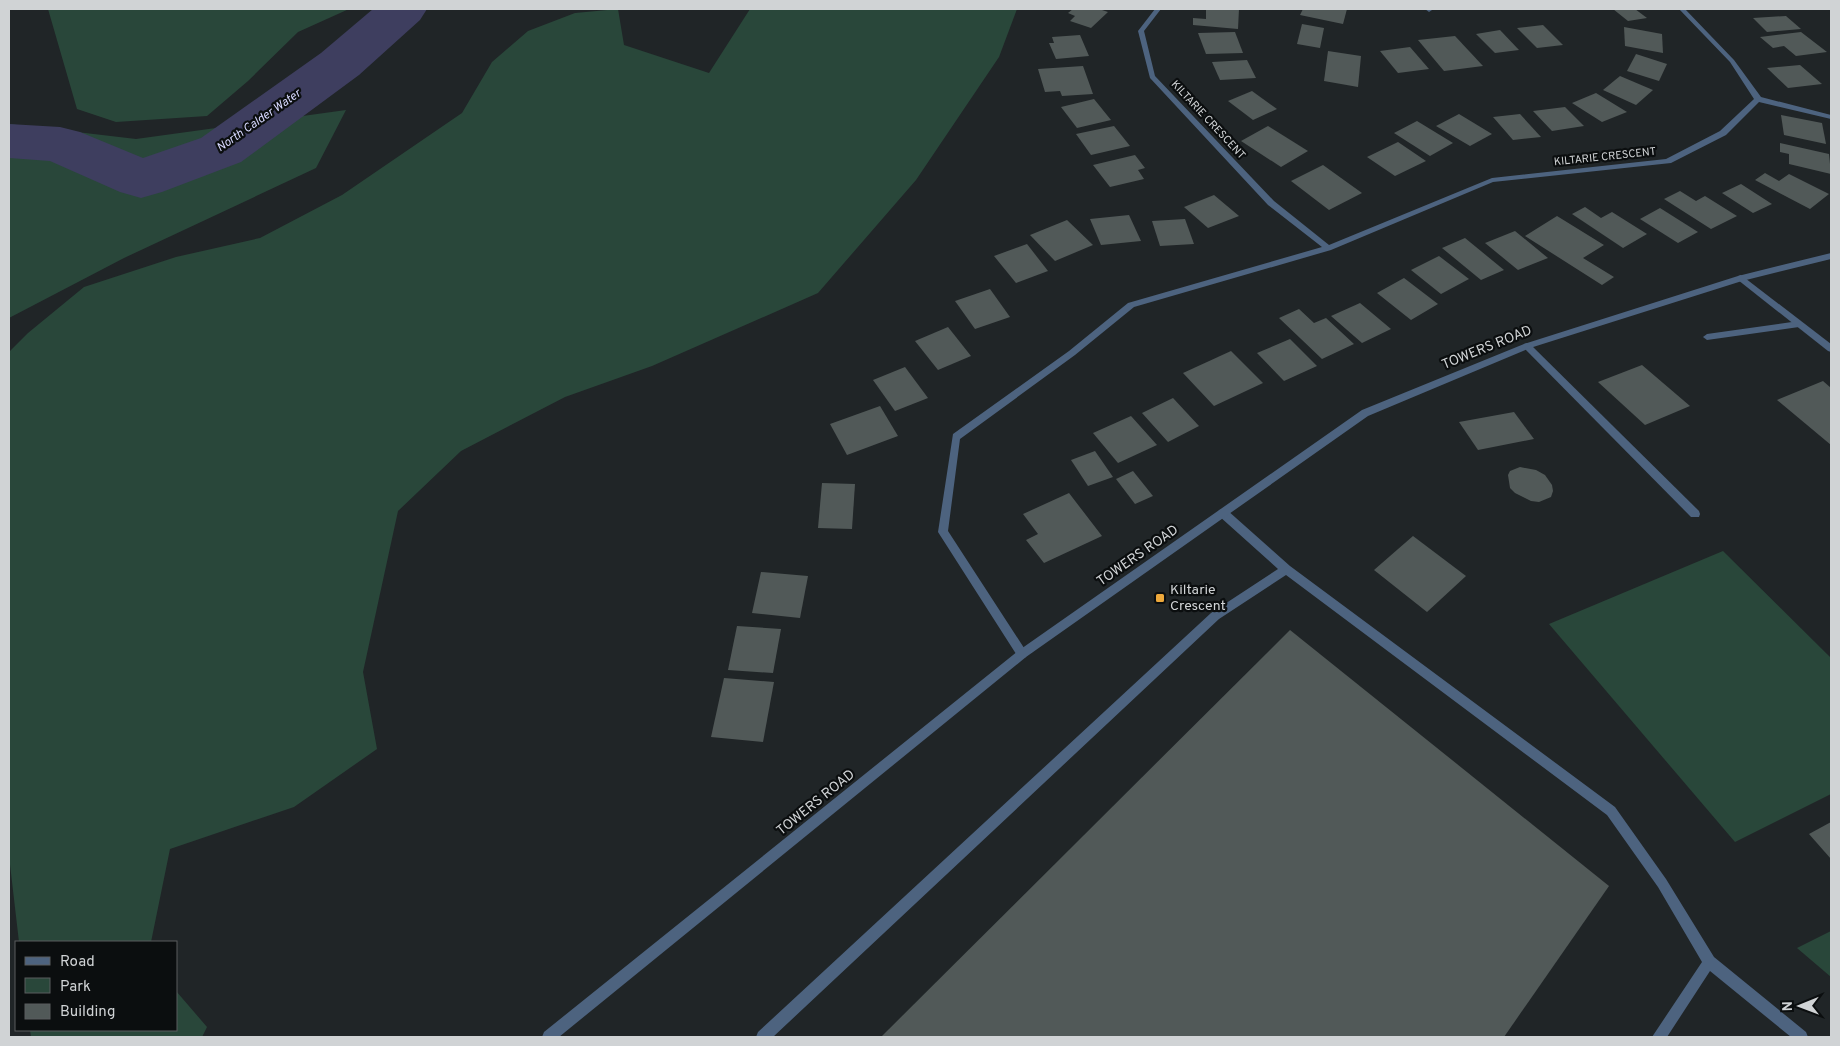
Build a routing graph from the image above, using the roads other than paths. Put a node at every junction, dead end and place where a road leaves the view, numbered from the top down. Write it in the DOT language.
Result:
graph roads {
  1 [pos="1158,9"];
  2 [pos="1682,9"];
  3 [pos="1758,99"];
  4 [pos="1831,117"];
  5 [pos="1328,248"];
  6 [pos="1831,256"];
  7 [pos="1741,278"];
  8 [pos="1799,324"];
  9 [pos="1707,337"];
  10 [pos="1526,346"];
  11 [pos="1831,348"];
  12 [pos="1223,513"];
  13 [pos="1695,514"];
  14 [pos="1286,568"];
  15 [pos="1022,654"];
  16 [pos="1709,962"];
  17 [pos="549,1037"];
  18 [pos="763,1037"];
  19 [pos="1659,1037"];
  20 [pos="1801,1037"];
  1 -- 5 [label="street, KILTARIE CRESCENT"];
  2 -- 3 [label="street"];
  3 -- 4 [label="street"];
  3 -- 5 [label="street, KILTARIE CRESCENT"];
  5 -- 15 [label="street, KILTARIE CRESCENT"];
  6 -- 7 [label="street, TOWERS ROAD"];
  7 -- 8 [label="street"];
  7 -- 10 [label="street, TOWERS ROAD"];
  8 -- 9 [label="street"];
  8 -- 11 [label="street"];
  10 -- 12 [label="street, TOWERS ROAD"];
  10 -- 13 [label="street"];
  12 -- 14 [label="street"];
  12 -- 15 [label="street, TOWERS ROAD"];
  14 -- 16 [label="street"];
  14 -- 18 [label="street"];
  15 -- 17 [label="street, TOWERS ROAD"];
  16 -- 19 [label="street"];
  16 -- 20 [label="street"];
}
